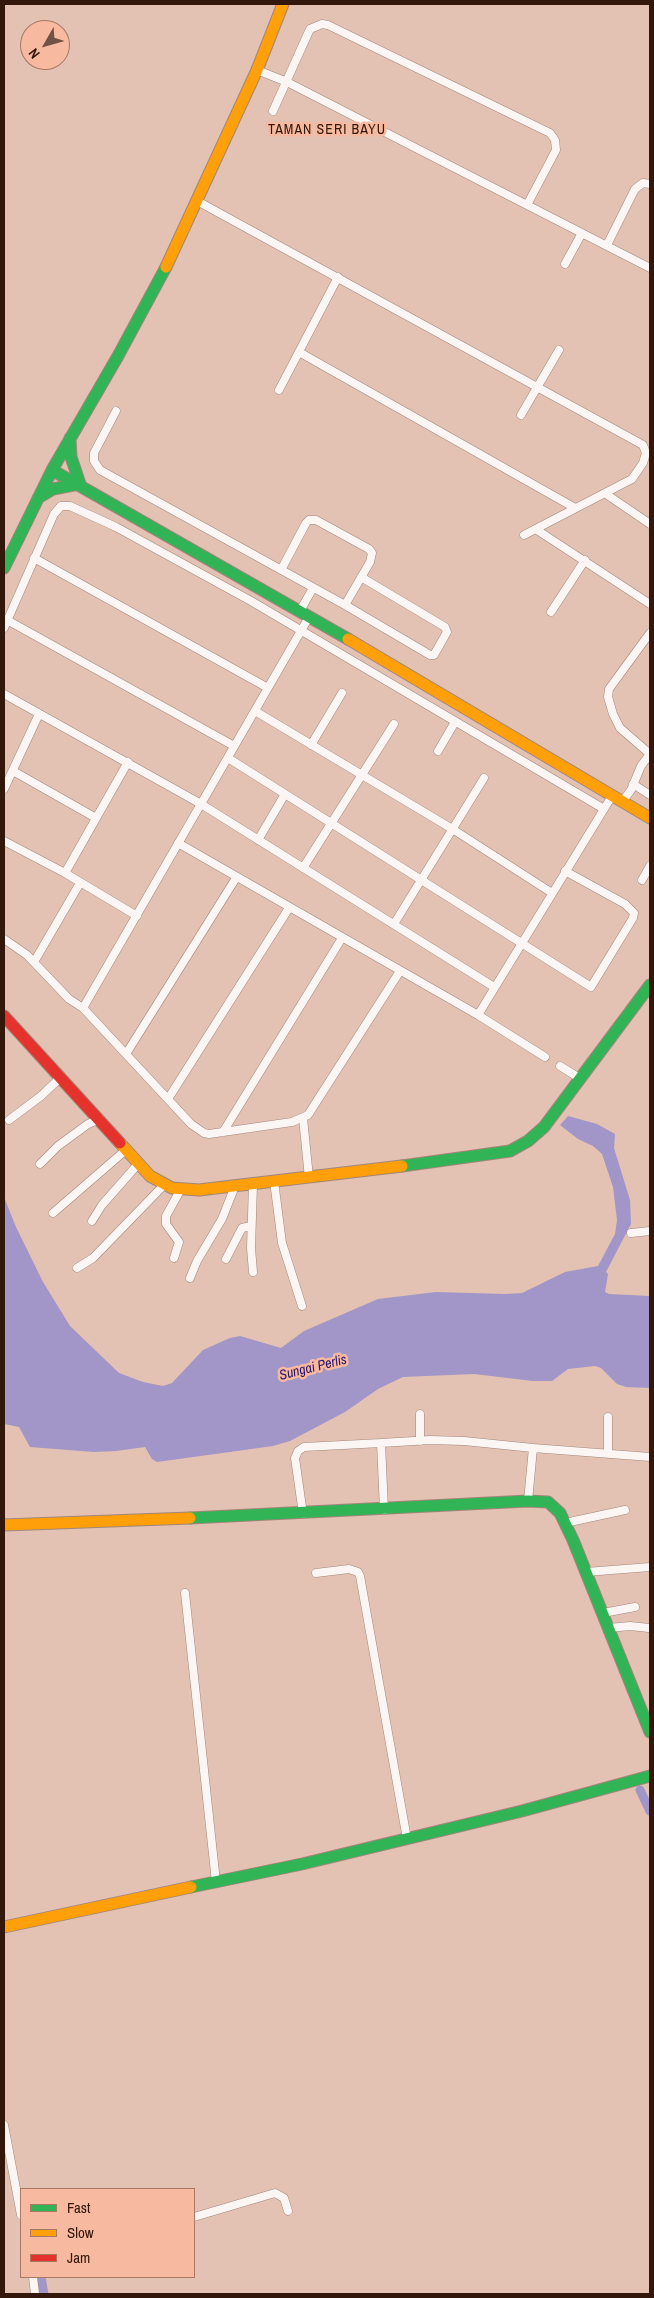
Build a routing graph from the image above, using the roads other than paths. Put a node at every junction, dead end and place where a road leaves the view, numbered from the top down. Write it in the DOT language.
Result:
graph roads {
  1 [pos="283,4"];
  2 [pos="257,70"];
  3 [pos="287,82"];
  4 [pos="273,111"];
  5 [pos="650,184"];
  6 [pos="198,202"];
  7 [pos="527,205"];
  8 [pos="582,233"];
  9 [pos="607,245"];
  10 [pos="565,264"];
  11 [pos="650,268"];
  12 [pos="338,278"];
  13 [pos="559,350"];
  14 [pos="299,352"];
  15 [pos="539,386"];
  16 [pos="278,390"];
  17 [pos="116,411"];
  18 [pos="521,416"];
  19 [pos="70,438"];
  20 [pos="52,470"];
  21 [pos="80,484"];
  22 [pos="606,494"];
  23 [pos="36,500"];
  24 [pos="575,508"];
  25 [pos="126,510"];
  26 [pos="650,524"];
  27 [pos="116,527"];
  28 [pos="537,530"];
  29 [pos="524,535"];
  30 [pos="34,558"];
  31 [pos="585,560"];
  32 [pos="4,568"];
  33 [pos="281,570"];
  34 [pos="361,578"];
  35 [pos="313,588"];
  36 [pos="650,604"];
  37 [pos="345,605"];
  38 [pos="551,612"];
  39 [pos="305,614"];
  40 [pos="7,620"];
  41 [pos="4,628"];
  42 [pos="301,630"];
  43 [pos="650,633"];
  44 [pos="268,688"];
  45 [pos="342,693"];
  46 [pos="4,694"];
  47 [pos="441,695"];
  48 [pos="433,709"];
  49 [pos="255,711"];
  50 [pos="38,714"];
  51 [pos="455,722"];
  52 [pos="394,724"];
  53 [pos="311,745"];
  54 [pos="234,746"];
  55 [pos="438,751"];
  56 [pos="648,753"];
  57 [pos="228,758"];
  58 [pos="128,762"];
  59 [pos="13,771"];
  60 [pos="362,775"];
  61 [pos="484,778"];
  62 [pos="632,787"];
  63 [pos="4,789"];
  64 [pos="284,794"];
  65 [pos="650,795"];
  66 [pos="620,799"];
  67 [pos="201,804"];
  68 [pos="604,810"];
  69 [pos="96,818"];
  70 [pos="650,818"];
  71 [pos="331,823"];
  72 [pos="454,830"];
  73 [pos="258,840"];
  74 [pos="4,841"];
  75 [pos="178,843"];
  76 [pos="650,866"];
  77 [pos="303,868"];
  78 [pos="565,871"];
  79 [pos="65,873"];
  80 [pos="236,878"];
  81 [pos="422,880"];
  82 [pos="642,880"];
  83 [pos="80,883"];
  84 [pos="552,892"];
  85 [pos="289,908"];
  86 [pos="137,916"];
  87 [pos="394,924"];
  88 [pos="342,938"];
  89 [pos="4,939"];
  90 [pos="520,944"];
  91 [pos="34,962"];
  92 [pos="400,971"];
  93 [pos="650,986"];
  94 [pos="494,987"];
  95 [pos="83,1008"];
  96 [pos="478,1015"];
  97 [pos="4,1016"];
  98 [pos="126,1054"];
  99 [pos="545,1057"];
  100 [pos="560,1066"];
  101 [pos="61,1077"];
  102 [pos="580,1079"];
  103 [pos="168,1100"];
  104 [pos="304,1118"];
  105 [pos="100,1119"];
  106 [pos="9,1120"];
  107 [pos="223,1132"];
  108 [pos="127,1149"];
  109 [pos="139,1163"];
  110 [pos="40,1164"];
  111 [pos="309,1178"];
  112 [pos="274,1182"];
  113 [pos="253,1184"];
  114 [pos="164,1185"];
  115 [pos="235,1186"];
  116 [pos="181,1189"];
  117 [pos="53,1214"];
  118 [pos="92,1221"];
  119 [pos="251,1226"];
  120 [pos="650,1231"];
  121 [pos="631,1233"];
  122 [pos="174,1258"];
  123 [pos="226,1259"];
  124 [pos="77,1268"];
  125 [pos="253,1272"];
  126 [pos="190,1278"];
  127 [pos="302,1306"];
  128 [pos="420,1414"];
  129 [pos="608,1416"];
  130 [pos="420,1441"];
  131 [pos="380,1443"];
  132 [pos="533,1448"];
  133 [pos="608,1452"];
  134 [pos="650,1457"];
  135 [pos="528,1501"];
  136 [pos="384,1510"];
  137 [pos="625,1510"];
  138 [pos="303,1514"];
  139 [pos="565,1523"];
  140 [pos="4,1525"];
  141 [pos="650,1567"];
  142 [pos="586,1572"];
  143 [pos="316,1574"];
  144 [pos="185,1593"];
  145 [pos="635,1607"];
  146 [pos="603,1613"];
  147 [pos="609,1628"];
  148 [pos="649,1628"];
  149 [pos="650,1732"];
  150 [pos="649,1776"];
  151 [pos="407,1839"];
  152 [pos="216,1882"];
  153 [pos="4,1926"];
  154 [pos="4,2125"];
  155 [pos="20,2209"];
  156 [pos="288,2211"];
  157 [pos="195,2217"];
  158 [pos="33,2278"];
  159 [pos="35,2294"];
  1 -- 2 [label="street"];
  2 -- 3 [label="street"];
  2 -- 6 [label="street"];
  3 -- 4 [label="street"];
  3 -- 7 [label="street"];
  3 -- 7 [label="street"];
  5 -- 9 [label="street"];
  6 -- 12 [label="street"];
  6 -- 19 [label="street"];
  7 -- 8 [label="street"];
  8 -- 9 [label="street"];
  8 -- 10 [label="street"];
  9 -- 11 [label="street"];
  12 -- 14 [label="street"];
  12 -- 15 [label="street"];
  13 -- 15 [label="street"];
  14 -- 16 [label="street"];
  14 -- 24 [label="street"];
  15 -- 18 [label="street"];
  15 -- 22 [label="street"];
  17 -- 33 [label="street"];
  19 -- 20 [label="street"];
  19 -- 21 [label="street"];
  20 -- 21 [label="street"];
  20 -- 23 [label="street"];
  21 -- 23 [label="street"];
  21 -- 25 [label="street"];
  22 -- 24 [label="street"];
  22 -- 26 [label="street"];
  23 -- 32 [label="street"];
  24 -- 28 [label="street"];
  25 -- 27 [label="street"];
  25 -- 39 [label="street"];
  27 -- 30 [label="street"];
  27 -- 42 [label="street"];
  28 -- 29 [label="street"];
  28 -- 31 [label="street"];
  30 -- 40 [label="street"];
  30 -- 44 [label="street"];
  31 -- 36 [label="street"];
  31 -- 38 [label="street"];
  33 -- 34 [label="street"];
  33 -- 35 [label="street"];
  34 -- 37 [label="street"];
  34 -- 37 [label="street"];
  35 -- 37 [label="street"];
  35 -- 39 [label="street"];
  39 -- 42 [label="street"];
  39 -- 47 [label="street"];
  40 -- 41 [label="street"];
  40 -- 54 [label="street"];
  42 -- 44 [label="street"];
  42 -- 48 [label="street"];
  43 -- 56 [label="street"];
  44 -- 49 [label="street"];
  45 -- 53 [label="street"];
  46 -- 50 [label="street"];
  47 -- 48 [label="street"];
  47 -- 66 [label="street"];
  48 -- 51 [label="street"];
  49 -- 53 [label="street"];
  49 -- 54 [label="street"];
  50 -- 58 [label="street"];
  50 -- 59 [label="street"];
  51 -- 55 [label="street"];
  51 -- 68 [label="street"];
  52 -- 60 [label="street"];
  53 -- 60 [label="street"];
  54 -- 57 [label="street"];
  56 -- 62 [label="street"];
  57 -- 64 [label="street"];
  57 -- 67 [label="street"];
  58 -- 67 [label="street"];
  58 -- 69 [label="street"];
  59 -- 63 [label="street"];
  59 -- 69 [label="street"];
  60 -- 71 [label="street"];
  60 -- 72 [label="street"];
  61 -- 72 [label="street"];
  62 -- 65 [label="street"];
  62 -- 66 [label="street"];
  64 -- 71 [label="street"];
  64 -- 73 [label="street"];
  66 -- 68 [label="street"];
  66 -- 70 [label="street"];
  67 -- 73 [label="street"];
  67 -- 75 [label="street"];
  68 -- 78 [label="street"];
  69 -- 79 [label="street"];
  71 -- 77 [label="street"];
  71 -- 81 [label="street"];
  72 -- 81 [label="street"];
  72 -- 84 [label="street"];
  73 -- 77 [label="street"];
  74 -- 79 [label="street"];
  75 -- 80 [label="street"];
  75 -- 86 [label="street"];
  76 -- 82 [label="street"];
  77 -- 87 [label="street"];
  78 -- 84 [label="street"];
  78 -- 90 [label="street"];
  79 -- 83 [label="street"];
  80 -- 85 [label="street"];
  80 -- 98 [label="street"];
  81 -- 87 [label="street"];
  81 -- 90 [label="street"];
  83 -- 86 [label="street"];
  83 -- 91 [label="street"];
  84 -- 90 [label="street"];
  85 -- 88 [label="street"];
  85 -- 103 [label="street"];
  86 -- 95 [label="street"];
  87 -- 94 [label="street"];
  88 -- 92 [label="street"];
  88 -- 107 [label="street"];
  89 -- 91 [label="street"];
  90 -- 94 [label="street"];
  91 -- 95 [label="street"];
  92 -- 96 [label="street"];
  92 -- 104 [label="street"];
  93 -- 102 [label="street"];
  94 -- 96 [label="street"];
  95 -- 98 [label="street"];
  96 -- 99 [label="street"];
  97 -- 101 [label="street"];
  98 -- 103 [label="street"];
  100 -- 102 [label="street"];
  101 -- 105 [label="street"];
  101 -- 106 [label="street"];
  102 -- 111 [label="street"];
  103 -- 107 [label="street"];
  104 -- 107 [label="street"];
  104 -- 111 [label="street"];
  105 -- 108 [label="street"];
  105 -- 110 [label="street"];
  108 -- 109 [label="street"];
  108 -- 117 [label="street"];
  109 -- 114 [label="street"];
  109 -- 118 [label="street"];
  111 -- 112 [label="street"];
  112 -- 113 [label="street"];
  112 -- 127 [label="street"];
  113 -- 115 [label="street"];
  113 -- 119 [label="street"];
  114 -- 116 [label="street"];
  114 -- 124 [label="street"];
  115 -- 116 [label="street"];
  115 -- 126 [label="street"];
  116 -- 122 [label="street"];
  119 -- 123 [label="street"];
  119 -- 125 [label="street"];
  120 -- 121 [label="street"];
  128 -- 130 [label="street"];
  129 -- 133 [label="street"];
  130 -- 131 [label="street"];
  130 -- 132 [label="street"];
  131 -- 136 [label="street"];
  131 -- 138 [label="street"];
  132 -- 133 [label="street"];
  132 -- 135 [label="street"];
  133 -- 134 [label="street"];
  135 -- 136 [label="street"];
  135 -- 139 [label="street"];
  136 -- 138 [label="street"];
  137 -- 139 [label="street"];
  138 -- 140 [label="street"];
  139 -- 142 [label="street"];
  141 -- 142 [label="street"];
  142 -- 146 [label="street"];
  143 -- 151 [label="street"];
  144 -- 152 [label="street"];
  145 -- 146 [label="street"];
  146 -- 147 [label="street"];
  147 -- 148 [label="street"];
  147 -- 149 [label="street"];
  150 -- 151 [label="street"];
  151 -- 152 [label="street"];
  152 -- 153 [label="street"];
  154 -- 155 [label="street"];
  156 -- 157 [label="street"];
  158 -- 159 [label="street"];
}
